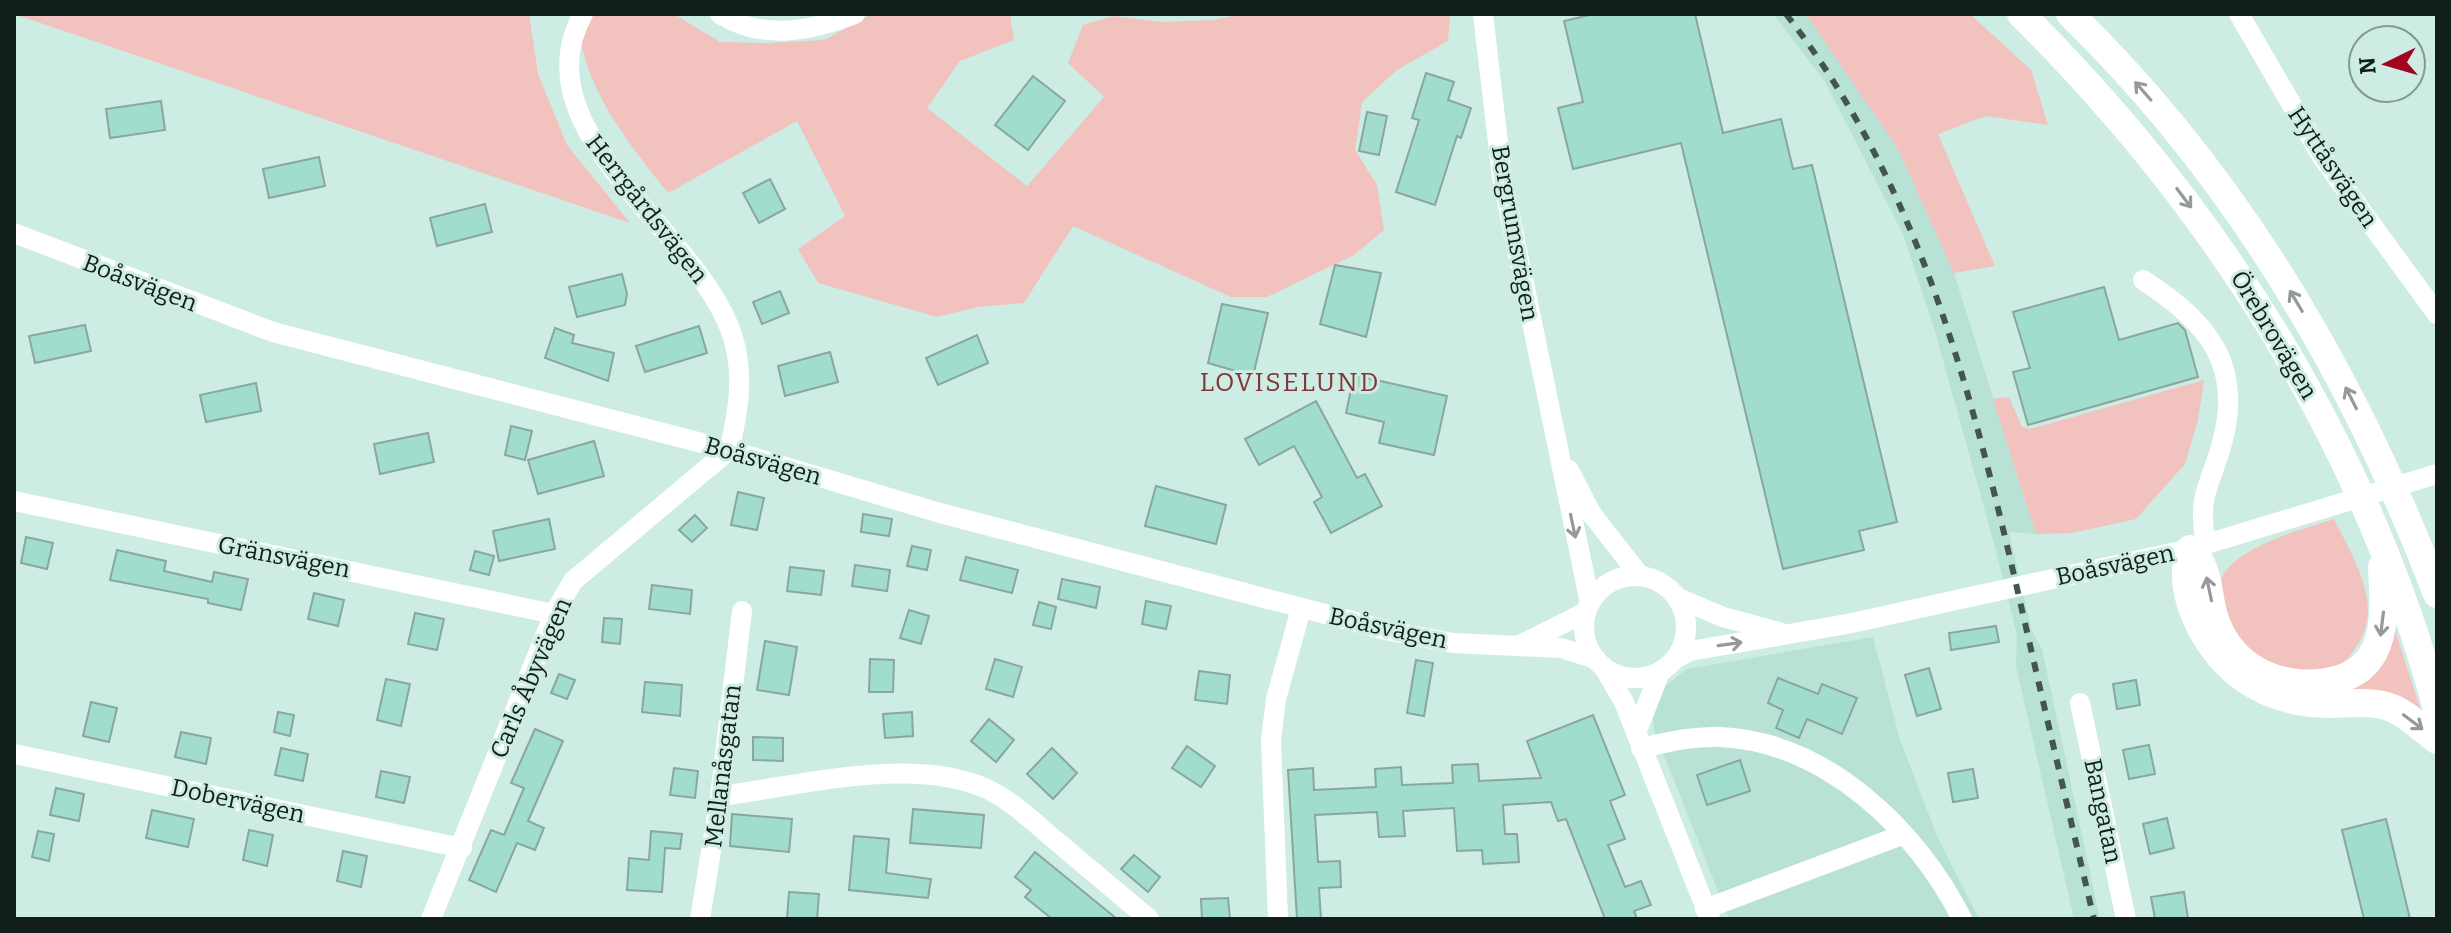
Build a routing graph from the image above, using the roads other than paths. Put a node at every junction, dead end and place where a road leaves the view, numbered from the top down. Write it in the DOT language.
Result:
graph roads {
  1 [pos="583,14"];
  2 [pos="720,14"];
  3 [pos="855,14"];
  4 [pos="1483,14"];
  5 [pos="2021,14"];
  6 [pos="2070,14"];
  7 [pos="2239,14"];
  8 [pos="14,233"];
  9 [pos="2143,280"];
  10 [pos="2437,314"];
  11 [pos="1559,449"];
  12 [pos="729,450"];
  13 [pos="2437,474"];
  14 [pos="14,501"];
  15 [pos="2382,546"];
  16 [pos="2198,547"];
  17 [pos="1640,576"];
  18 [pos="2437,594"];
  19 [pos="1678,598"];
  20 [pos="1588,607"];
  21 [pos="1301,609"];
  22 [pos="742,611"];
  23 [pos="554,614"];
  24 [pos="1787,634"];
  25 [pos="1522,644"];
  26 [pos="1600,663"];
  27 [pos="1667,666"];
  28 [pos="2080,703"];
  29 [pos="2437,709"];
  30 [pos="1639,740"];
  31 [pos="2437,740"];
  32 [pos="14,754"];
  33 [pos="720,796"];
  34 [pos="1902,835"];
  35 [pos="462,848"];
  36 [pos="1708,914"];
  37 [pos="431,919"];
  38 [pos="700,919"];
  39 [pos="1149,919"];
  40 [pos="1278,919"];
  41 [pos="1962,919"];
  42 [pos="2126,919"];
  1 -- 12 [label="street, Herrgårdsvägen"];
  2 -- 3 [label="street"];
  4 -- 11 [label="street, Bergrumsvägen"];
  5 -- 15 [label="highway, Örebrovägen, one-way"];
  18 -- 6 [label="highway, Örebrovägen, one-way"];
  7 -- 10 [label="street, Hyttåsvägen"];
  8 -- 12 [label="street, Boåsvägen"];
  9 -- 16 [label="street"];
  11 -- 17 [label="street, Bergrumsvägen"];
  11 -- 20 [label="street, Bergrumsvägen, one-way"];
  12 -- 21 [label="street, Boåsvägen"];
  12 -- 23 [label="street, Carls Åbyvägen"];
  13 -- 16 [label="street, Boåsvägen"];
  14 -- 23 [label="street, Gränsvägen"];
  15 -- 16 [label="highway, one-way"];
  15 -- 29 [label="highway, Örebrovägen"];
  16 -- 24 [label="street, Boåsvägen"];
  16 -- 31 [label="highway, one-way"];
  17 -- 19 [label="street"];
  17 -- 20 [label="street"];
  19 -- 24 [label="street, Boåsvägen"];
  19 -- 27 [label="street"];
  20 -- 25 [label="street, Boåsvägen"];
  20 -- 26 [label="street"];
  21 -- 25 [label="street, Boåsvägen"];
  21 -- 40 [label="street"];
  22 -- 33 [label="street, Mellanåsgatan"];
  23 -- 35 [label="street, Carls Åbyvägen"];
  27 -- 24 [label="street, Boåsvägen, one-way"];
  25 -- 26 [label="street, Boåsvägen"];
  26 -- 27 [label="street"];
  26 -- 30 [label="street"];
  27 -- 30 [label="street"];
  28 -- 42 [label="street, Bangatan"];
  30 -- 34 [label="street"];
  30 -- 36 [label="street"];
  32 -- 35 [label="street, Dobervägen"];
  33 -- 38 [label="street, Mellanåsgatan"];
  33 -- 39 [label="street"];
  34 -- 36 [label="street"];
  34 -- 41 [label="street"];
  35 -- 37 [label="street, Carls Åbyvägen"];
}
